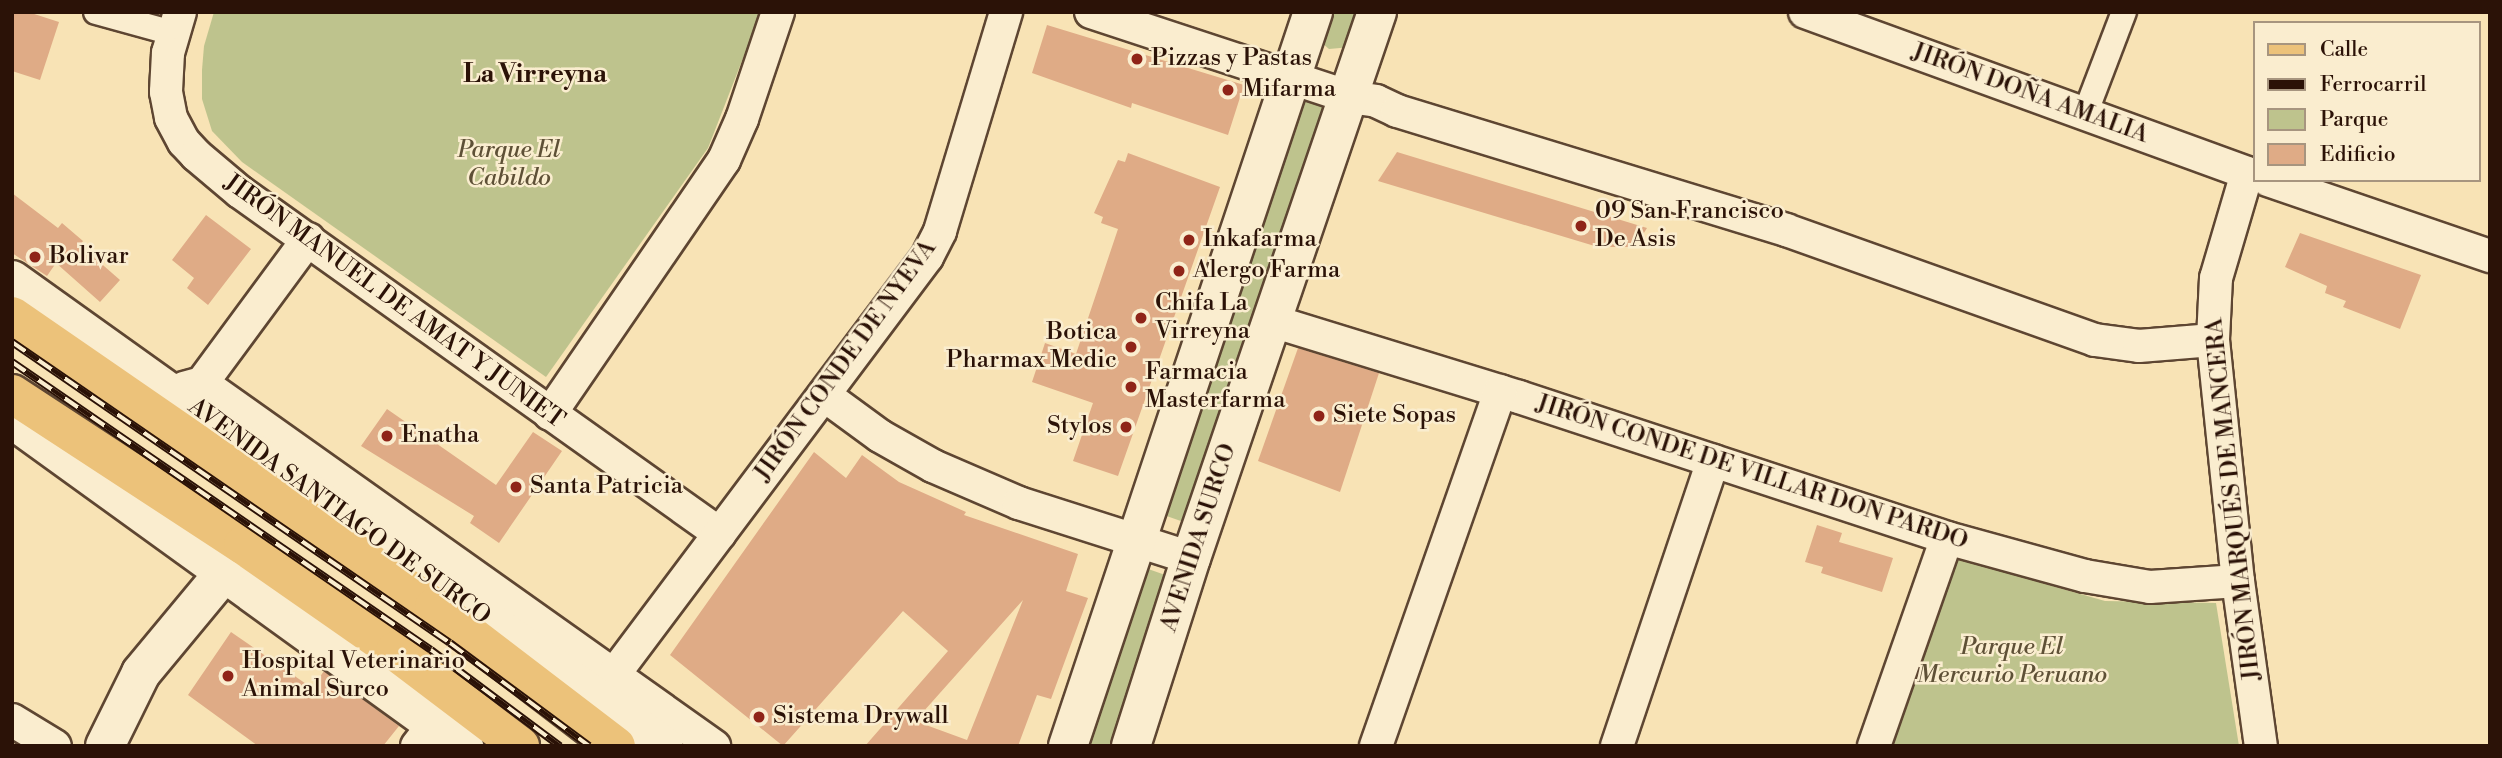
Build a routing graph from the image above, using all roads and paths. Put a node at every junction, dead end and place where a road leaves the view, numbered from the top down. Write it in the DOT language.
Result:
graph roads {
  1 [pos="96,12"];
  2 [pos="778,12"];
  3 [pos="1006,12"];
  4 [pos="1091,12"];
  5 [pos="1312,12"];
  6 [pos="1377,12"];
  7 [pos="1805,12"];
  8 [pos="2124,12"];
  9 [pos="177,23"];
  10 [pos="1289,78"];
  11 [pos="1349,97"];
  12 [pos="2085,114"];
  13 [pos="2254,175"];
  14 [pos="2255,182"];
  15 [pos="2274,182"];
  16 [pos="308,239"];
  17 [pos="2490,256"];
  18 [pos="12,280"];
  19 [pos="12,316"];
  20 [pos="1272,321"];
  21 [pos="2213,340"];
  22 [pos="187,387"];
  23 [pos="1500,391"];
  24 [pos="12,394"];
  25 [pos="824,395"];
  26 [pos="550,414"];
  27 [pos="12,419"];
  28 [pos="1713,461"];
  29 [pos="720,534"];
  30 [pos="1947,538"];
  31 [pos="1134,539"];
  32 [pos="1191,558"];
  33 [pos="225,572"];
  34 [pos="2238,581"];
  35 [pos="615,673"];
  36 [pos="12,720"];
  37 [pos="439,738"];
  38 [pos="55,746"];
  39 [pos="105,746"];
  40 [pos="520,746"];
  41 [pos="616,746"];
  42 [pos="664,746"];
  43 [pos="714,746"];
  44 [pos="1068,746"];
  45 [pos="1131,746"];
  46 [pos="1376,746"];
  47 [pos="1617,746"];
  48 [pos="1874,746"];
  49 [pos="2261,746"];
  1 -- 9 [label="street"];
  2 -- 26 [label="street"];
  3 -- 25 [label="street, JIRÓN CONDE DE NYEVA"];
  4 -- 10 [label="street"];
  5 -- 10 [label="main road"];
  6 -- 11 [label="main road, AVENIDA SURCO"];
  7 -- 12 [label="street, JIRÓN DOÑA AMALIA"];
  8 -- 12 [label="street"];
  9 -- 16 [label="street, JIRÓN MANUEL DE AMAT Y JUNIET"];
  10 -- 11 [label="street"];
  10 -- 31 [label="main road"];
  11 -- 20 [label="main road, AVENIDA SURCO"];
  11 -- 21 [label="street"];
  12 -- 13 [label="street, JIRÓN DOÑA AMALIA"];
  14 -- 21 [label="street, JIRÓN MARQUÉS DE MANCERA"];
  15 -- 17 [label="street, JIRÓN DOÑA AMALIA"];
  16 -- 22 [label="street"];
  16 -- 26 [label="street, JIRÓN MANUEL DE AMAT Y JUNIET"];
  18 -- 22 [label="main road, AVENIDA SANTIAGO DE SURCO"];
  19 -- 41 [label="main road, AVENIDA SANTIAGO DE SURCO"];
  20 -- 23 [label="street, JIRÓN CONDE DE VILLAR DON PARDO"];
  20 -- 32 [label="main road, AVENIDA SURCO"];
  21 -- 34 [label="street, JIRÓN MARQUÉS DE MANCERA"];
  22 -- 35 [label="street"];
  22 -- 42 [label="main road, AVENIDA SANTIAGO DE SURCO"];
  23 -- 28 [label="street, JIRÓN CONDE DE VILLAR DON PARDO"];
  23 -- 46 [label="street"];
  24 -- 40 [label="main road"];
  25 -- 29 [label="street, JIRÓN CONDE DE NYEVA"];
  25 -- 31 [label="street"];
  26 -- 29 [label="street, JIRÓN MANUEL DE AMAT Y JUNIET"];
  27 -- 33 [label="main road"];
  28 -- 30 [label="street, JIRÓN CONDE DE VILLAR DON PARDO"];
  28 -- 47 [label="street"];
  29 -- 35 [label="street, JIRÓN CONDE DE NYEVA"];
  30 -- 34 [label="street, JIRÓN CONDE DE VILLAR DON PARDO"];
  30 -- 48 [label="street"];
  31 -- 32 [label="street"];
  31 -- 44 [label="main road"];
  32 -- 45 [label="main road, AVENIDA SURCO"];
  33 -- 37 [label="main road"];
  33 -- 39 [label="main road"];
  34 -- 49 [label="street, JIRÓN MARQUÉS DE MANCERA"];
  35 -- 43 [label="street"];
  36 -- 38 [label="street"];
}
